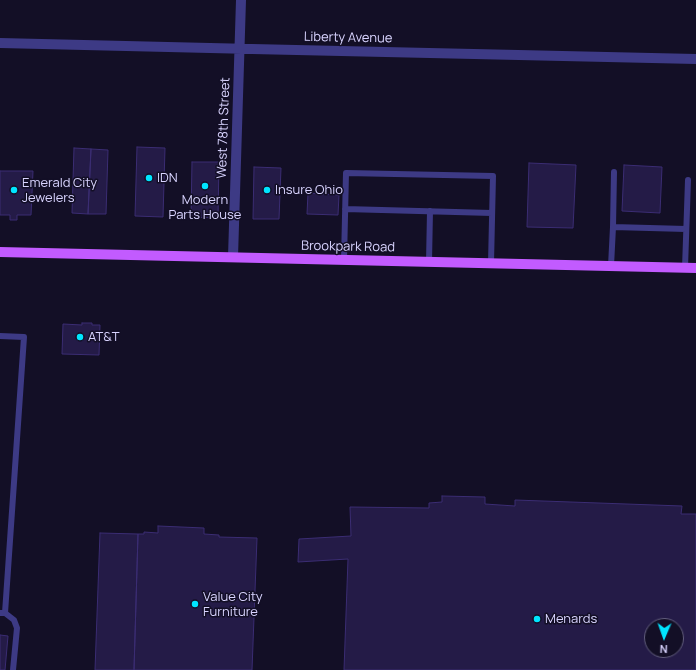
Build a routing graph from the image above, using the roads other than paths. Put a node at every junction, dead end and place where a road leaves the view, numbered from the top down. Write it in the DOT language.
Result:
graph roads {
  1 [pos="241,0"];
  2 [pos="0,43"];
  3 [pos="240,49"];
  4 [pos="696,59"];
  5 [pos="614,172"];
  6 [pos="688,180"];
  7 [pos="345,209"];
  8 [pos="430,211"];
  9 [pos="492,213"];
  10 [pos="613,227"];
  11 [pos="686,229"];
  12 [pos="0,252"];
  13 [pos="233,257"];
  14 [pos="344,260"];
  15 [pos="429,262"];
  16 [pos="491,263"];
  17 [pos="611,266"];
  18 [pos="685,268"];
  19 [pos="696,268"];
  20 [pos="0,336"];
  21 [pos="3,613"];
  22 [pos="13,670"];
  1 -- 3 [label="street, West 78th Street"];
  2 -- 3 [label="street, Liberty Avenue"];
  3 -- 4 [label="street, Liberty Avenue"];
  3 -- 13 [label="street, West 78th Street"];
  5 -- 10 [label="lane"];
  6 -- 11 [label="lane"];
  7 -- 8 [label="lane"];
  7 -- 9 [label="lane"];
  7 -- 14 [label="lane"];
  8 -- 9 [label="lane"];
  8 -- 15 [label="lane"];
  9 -- 16 [label="lane"];
  10 -- 11 [label="lane"];
  10 -- 17 [label="lane"];
  11 -- 18 [label="lane"];
  12 -- 13 [label="main road, Brookpark Road"];
  13 -- 14 [label="main road, Brookpark Road"];
  14 -- 15 [label="main road, Brookpark Road"];
  15 -- 16 [label="main road, Brookpark Road"];
  16 -- 17 [label="main road, Brookpark Road"];
  17 -- 18 [label="main road, Brookpark Road"];
  18 -- 19 [label="main road, Brookpark Road"];
  20 -- 21 [label="lane"];
  21 -- 22 [label="lane"];
}
